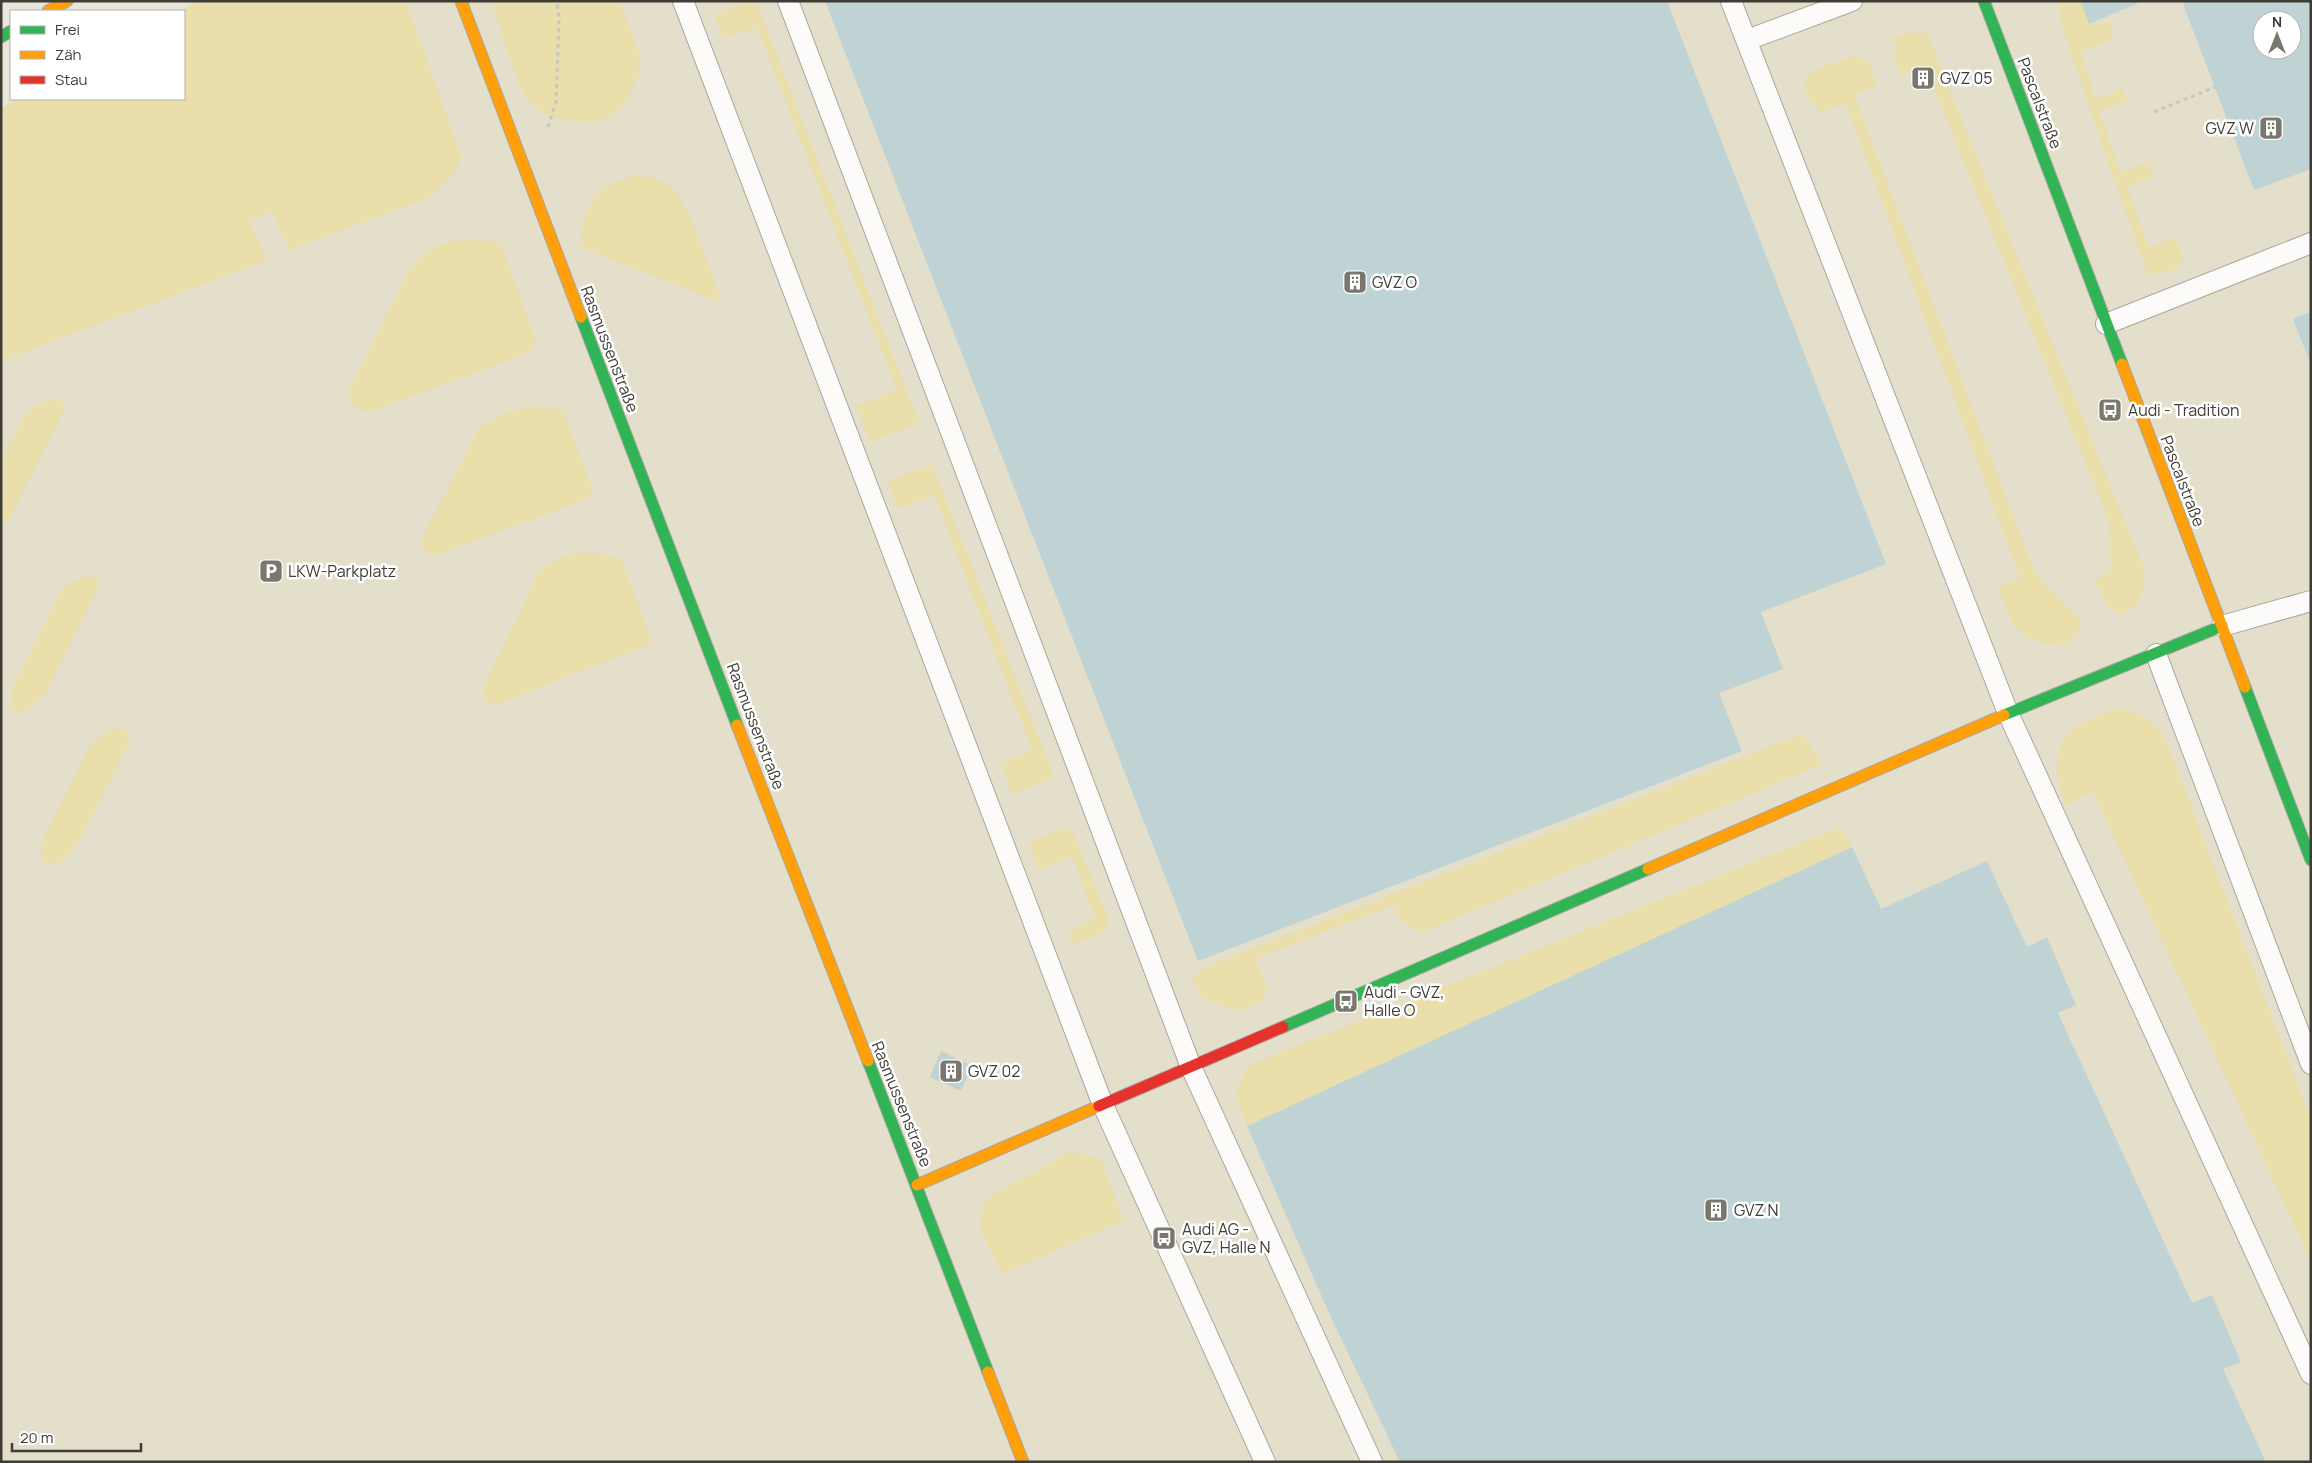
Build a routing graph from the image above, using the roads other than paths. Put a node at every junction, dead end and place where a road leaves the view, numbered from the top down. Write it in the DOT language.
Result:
graph roads {
  1 [pos="67,1"];
  2 [pos="461,1"];
  3 [pos="683,1"];
  4 [pos="788,1"];
  5 [pos="1731,1"];
  6 [pos="1852,1"];
  7 [pos="1984,1"];
  8 [pos="50,10"];
  9 [pos="1746,40"];
  10 [pos="2311,243"];
  11 [pos="2106,324"];
  12 [pos="2311,602"];
  13 [pos="2222,626"];
  14 [pos="2156,654"];
  15 [pos="2008,713"];
  16 [pos="2311,860"];
  17 [pos="2311,1064"];
  18 [pos="1191,1067"];
  19 [pos="1103,1105"];
  20 [pos="917,1185"];
  21 [pos="2311,1374"];
  22 [pos="1023,1462"];
  23 [pos="1265,1462"];
  24 [pos="1372,1462"];
  1 -- 8 [label="street"];
  2 -- 20 [label="street, Rasmussenstraße"];
  3 -- 19 [label="lane"];
  4 -- 18 [label="lane"];
  5 -- 9 [label="lane"];
  6 -- 9 [label="lane"];
  7 -- 11 [label="street, Pascalstraße"];
  9 -- 15 [label="lane"];
  10 -- 11 [label="lane"];
  11 -- 13 [label="street, Pascalstraße"];
  12 -- 13 [label="lane"];
  13 -- 14 [label="street"];
  13 -- 16 [label="street, Pascalstraße"];
  14 -- 15 [label="street"];
  14 -- 17 [label="lane"];
  15 -- 18 [label="street"];
  15 -- 21 [label="lane"];
  18 -- 19 [label="street"];
  18 -- 24 [label="lane"];
  19 -- 20 [label="street"];
  19 -- 23 [label="lane"];
  20 -- 22 [label="street, Rasmussenstraße"];
}
